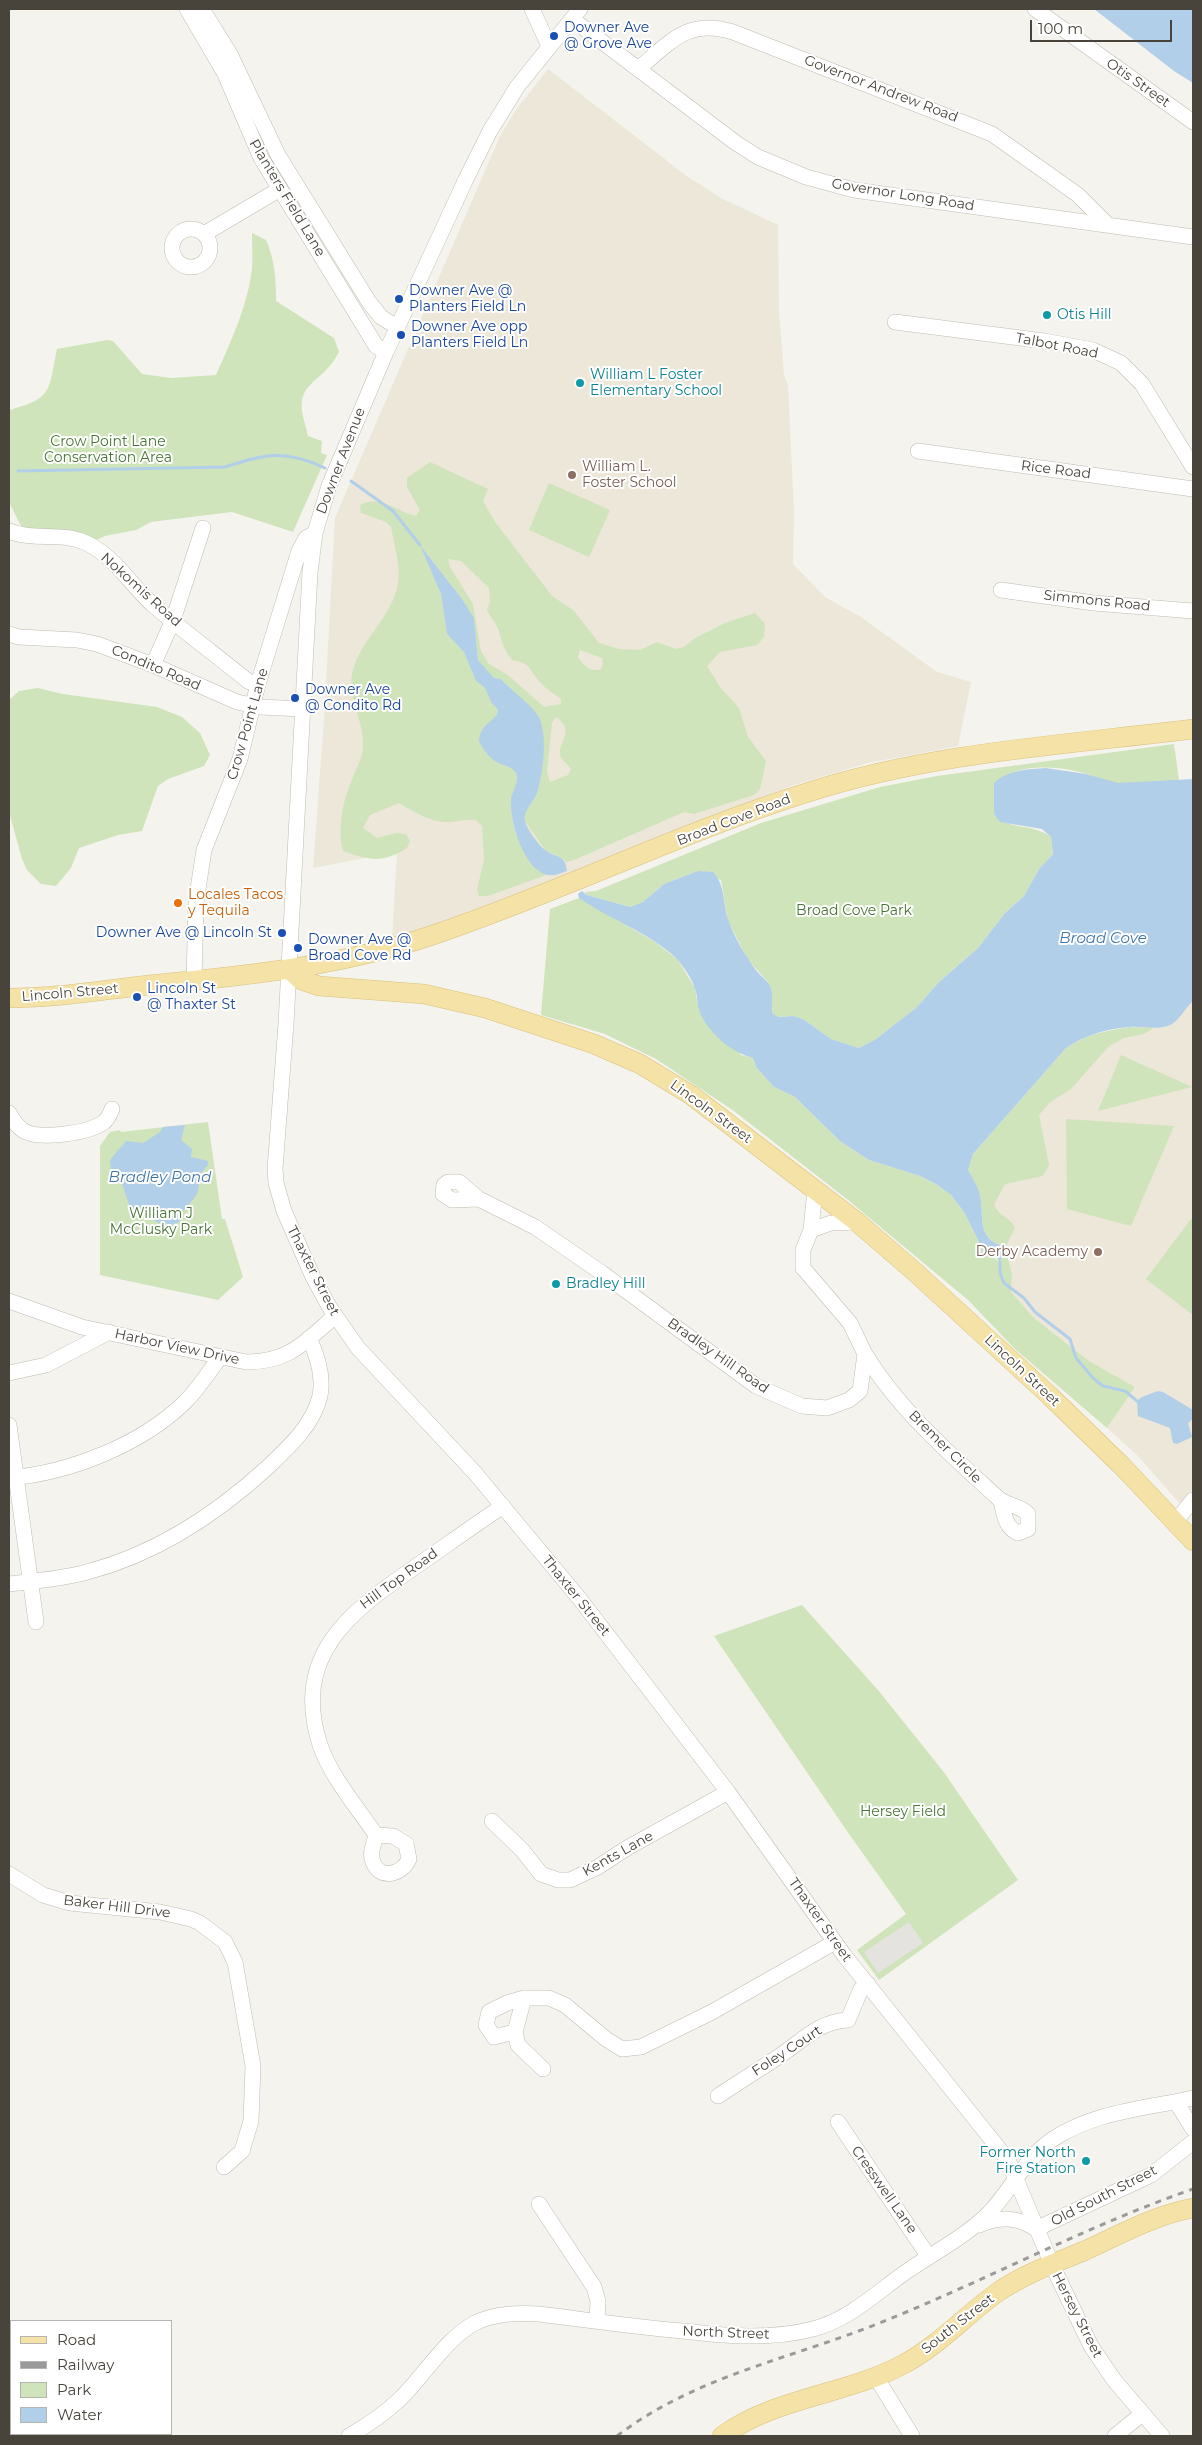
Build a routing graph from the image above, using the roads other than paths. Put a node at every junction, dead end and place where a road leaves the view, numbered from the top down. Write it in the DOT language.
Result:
graph roads {
  1 [pos="187,9"];
  2 [pos="202,9"];
  3 [pos="532,9"];
  4 [pos="1035,9"];
  5 [pos="576,14"];
  6 [pos="549,46"];
  7 [pos="638,69"];
  8 [pos="1193,122"];
  9 [pos="280,189"];
  10 [pos="1107,224"];
  11 [pos="204,234"];
  12 [pos="1193,237"];
  13 [pos="895,322"];
  14 [pos="398,327"];
  15 [pos="386,352"];
  16 [pos="918,451"];
  17 [pos="1193,467"];
  18 [pos="1193,489"];
  19 [pos="203,528"];
  20 [pos="9,531"];
  21 [pos="315,533"];
  22 [pos="1001,590"];
  23 [pos="1193,611"];
  24 [pos="172,620"];
  25 [pos="9,634"];
  26 [pos="154,665"];
  27 [pos="258,686"];
  28 [pos="253,706"];
  29 [pos="302,709"];
  30 [pos="1193,729"];
  31 [pos="289,969"];
  32 [pos="194,981"];
  33 [pos="9,998"];
  34 [pos="112,1109"];
  35 [pos="9,1113"];
  36 [pos="815,1190"];
  37 [pos="479,1199"];
  38 [pos="857,1222"];
  39 [pos="811,1230"];
  40 [pos="9,1301"];
  41 [pos="335,1316"];
  42 [pos="109,1332"];
  43 [pos="309,1338"];
  44 [pos="865,1354"];
  45 [pos="220,1356"];
  46 [pos="9,1373"];
  47 [pos="860,1391"];
  48 [pos="891,1391"];
  49 [pos="9,1425"];
  50 [pos="13,1477"];
  51 [pos="1193,1500"];
  52 [pos="1001,1501"];
  53 [pos="503,1506"];
  54 [pos="1175,1522"];
  55 [pos="1193,1542"];
  56 [pos="31,1582"];
  57 [pos="9,1584"];
  58 [pos="36,1622"];
  59 [pos="728,1792"];
  60 [pos="492,1820"];
  61 [pos="376,1835"];
  62 [pos="9,1874"];
  63 [pos="835,1942"];
  64 [pos="868,1984"];
  65 [pos="524,1998"];
  66 [pos="515,2032"];
  67 [pos="543,2069"];
  68 [pos="718,2096"];
  69 [pos="1193,2098"];
  70 [pos="1176,2102"];
  71 [pos="838,2122"];
  72 [pos="1193,2129"];
  73 [pos="1193,2142"];
  74 [pos="224,2167"];
  75 [pos="1015,2180"];
  76 [pos="539,2204"];
  77 [pos="1193,2208"];
  78 [pos="971,2229"];
  79 [pos="1036,2229"];
  80 [pos="929,2257"];
  81 [pos="1052,2265"];
  82 [pos="597,2321"];
  83 [pos="876,2377"];
  84 [pos="1142,2414"];
  85 [pos="349,2436"];
  86 [pos="722,2436"];
  87 [pos="912,2436"];
  88 [pos="1114,2436"];
  89 [pos="1162,2436"];
  1 -- 9 [label="street, Planters Field Lane"];
  2 -- 14 [label="street, Planters Field Lane"];
  3 -- 6 [label="street"];
  4 -- 8 [label="street, Otis Street"];
  5 -- 6 [label="street, Downer Avenue"];
  5 -- 7 [label="street, Governor Long Road"];
  6 -- 14 [label="street, Downer Avenue"];
  7 -- 10 [label="street, Governor Long Road"];
  7 -- 10 [label="street, Governor Andrew Road"];
  9 -- 11 [label="street"];
  9 -- 15 [label="street, Planters Field Lane"];
  10 -- 12 [label="street, Governor Long Road"];
  13 -- 17 [label="street, Talbot Road"];
  14 -- 15 [label="street, Downer Avenue"];
  15 -- 21 [label="street, Downer Avenue"];
  16 -- 18 [label="street, Rice Road"];
  19 -- 24 [label="street"];
  20 -- 24 [label="street, Nokomis Road"];
  21 -- 27 [label="street, Crow Point Lane"];
  21 -- 29 [label="street, Downer Avenue"];
  22 -- 23 [label="street, Simmons Road"];
  24 -- 26 [label="street"];
  24 -- 27 [label="street, Nokomis Road"];
  25 -- 26 [label="street, Condito Road"];
  26 -- 28 [label="street, Condito Road"];
  27 -- 28 [label="street, Crow Point Lane"];
  28 -- 29 [label="street, Condito Road"];
  28 -- 32 [label="street, Crow Point Lane"];
  29 -- 31 [label="street, Downer Avenue"];
  30 -- 31 [label="main road, Broad Cove Road"];
  31 -- 32 [label="main road, Lincoln Street"];
  31 -- 36 [label="main road, Lincoln Street"];
  31 -- 41 [label="street, Thaxter Street"];
  32 -- 33 [label="main road, Lincoln Street"];
  34 -- 35 [label="street"];
  36 -- 38 [label="main road, Lincoln Street"];
  36 -- 39 [label="street"];
  37 -- 47 [label="street, Bradley Hill Road"];
  38 -- 39 [label="street"];
  38 -- 54 [label="main road, Lincoln Street"];
  39 -- 44 [label="street"];
  40 -- 42 [label="street, Harbor View Drive"];
  41 -- 43 [label="street, Harbor View Drive"];
  41 -- 53 [label="street, Thaxter Street"];
  42 -- 45 [label="street, Harbor View Drive"];
  42 -- 46 [label="street"];
  43 -- 45 [label="street, Harbor View Drive"];
  43 -- 56 [label="street"];
  44 -- 47 [label="street"];
  44 -- 48 [label="street, Bremer Circle"];
  45 -- 50 [label="street"];
  47 -- 48 [label="street, Bremer Circle"];
  48 -- 52 [label="street, Bremer Circle"];
  49 -- 50 [label="street"];
  50 -- 56 [label="street"];
  51 -- 54 [label="street"];
  53 -- 59 [label="street, Thaxter Street"];
  53 -- 61 [label="street, Hill Top Road"];
  54 -- 55 [label="main road, Lincoln Street"];
  56 -- 57 [label="street"];
  56 -- 58 [label="street"];
  59 -- 60 [label="street, Kents Lane"];
  59 -- 63 [label="street, Thaxter Street"];
  62 -- 74 [label="street, Baker Hill Drive"];
  63 -- 64 [label="street, Thaxter Street"];
  63 -- 65 [label="street"];
  64 -- 68 [label="street, Foley Court"];
  64 -- 75 [label="street, Thaxter Street"];
  65 -- 66 [label="street"];
  65 -- 66 [label="street"];
  66 -- 67 [label="street"];
  69 -- 70 [label="street, North Street"];
  70 -- 72 [label="street"];
  70 -- 75 [label="street, North Street"];
  71 -- 80 [label="street, Cresswell Lane"];
  73 -- 79 [label="street, Old South Street"];
  75 -- 78 [label="street, North Street"];
  75 -- 79 [label="street, Hersey Street"];
  76 -- 82 [label="street"];
  77 -- 81 [label="main road, South Street"];
  78 -- 79 [label="street"];
  78 -- 80 [label="street, North Street"];
  79 -- 81 [label="street, Hersey Street"];
  80 -- 82 [label="street, North Street"];
  81 -- 83 [label="main road, South Street"];
  81 -- 84 [label="street, Hersey Street"];
  82 -- 85 [label="street, North Street"];
  83 -- 86 [label="main road, South Street"];
  83 -- 87 [label="street"];
  84 -- 88 [label="street"];
  84 -- 89 [label="street, Hersey Street"];
}
